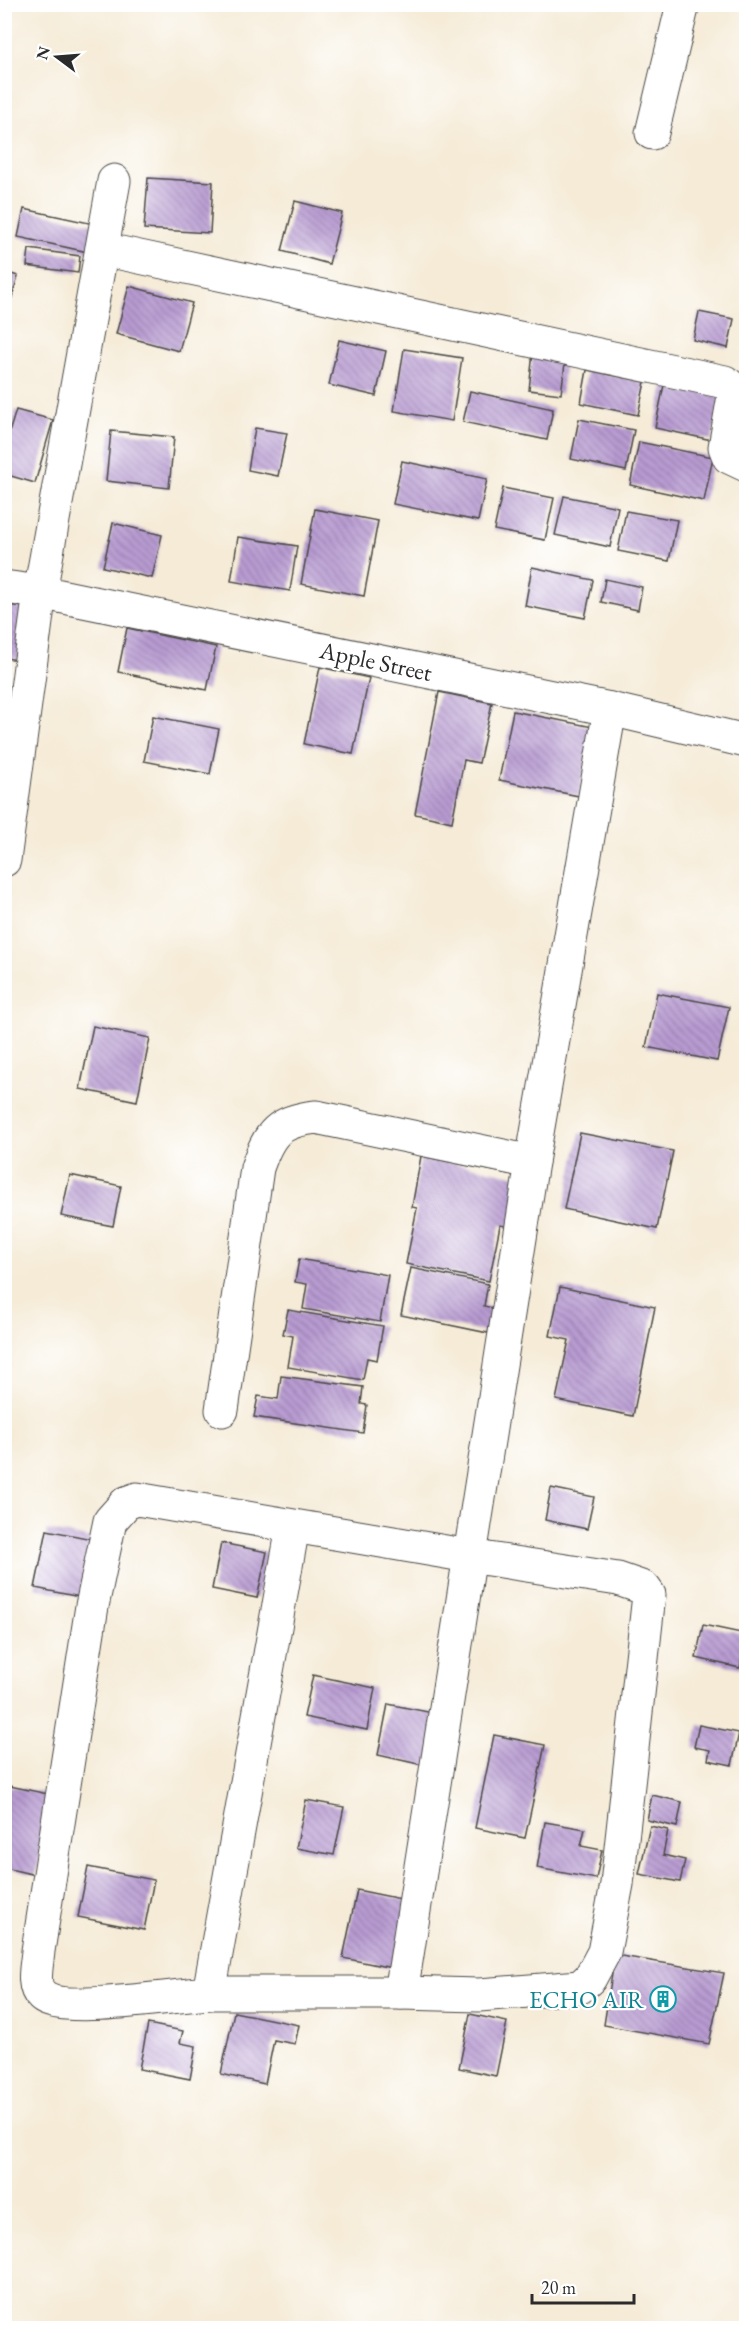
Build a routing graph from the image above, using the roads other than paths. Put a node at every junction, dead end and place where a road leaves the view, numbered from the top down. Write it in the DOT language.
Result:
graph roads {
  1 [pos="684,4"];
  2 [pos="652,133"];
  3 [pos="114,181"];
  4 [pos="102,249"];
  5 [pos="747,465"];
  6 [pos="4,587"];
  7 [pos="40,592"];
  8 [pos="610,709"];
  9 [pos="747,741"];
  10 [pos="4,860"];
  11 [pos="532,1162"];
  12 [pos="222,1410"];
  13 [pos="293,1527"];
  14 [pos="469,1556"];
  15 [pos="209,1993"];
  16 [pos="400,1993"];
  1 -- 2 [label="street"];
  3 -- 4 [label="street"];
  4 -- 5 [label="street"];
  4 -- 7 [label="street"];
  6 -- 7 [label="street, Apple Street"];
  7 -- 8 [label="street, Apple Street"];
  7 -- 10 [label="street"];
  8 -- 9 [label="street, Apple Street"];
  8 -- 11 [label="street"];
  11 -- 12 [label="street"];
  11 -- 14 [label="street"];
  13 -- 14 [label="street"];
  13 -- 15 [label="street"];
  13 -- 15 [label="street"];
  14 -- 16 [label="street"];
  14 -- 16 [label="street"];
  15 -- 16 [label="street"];
}
